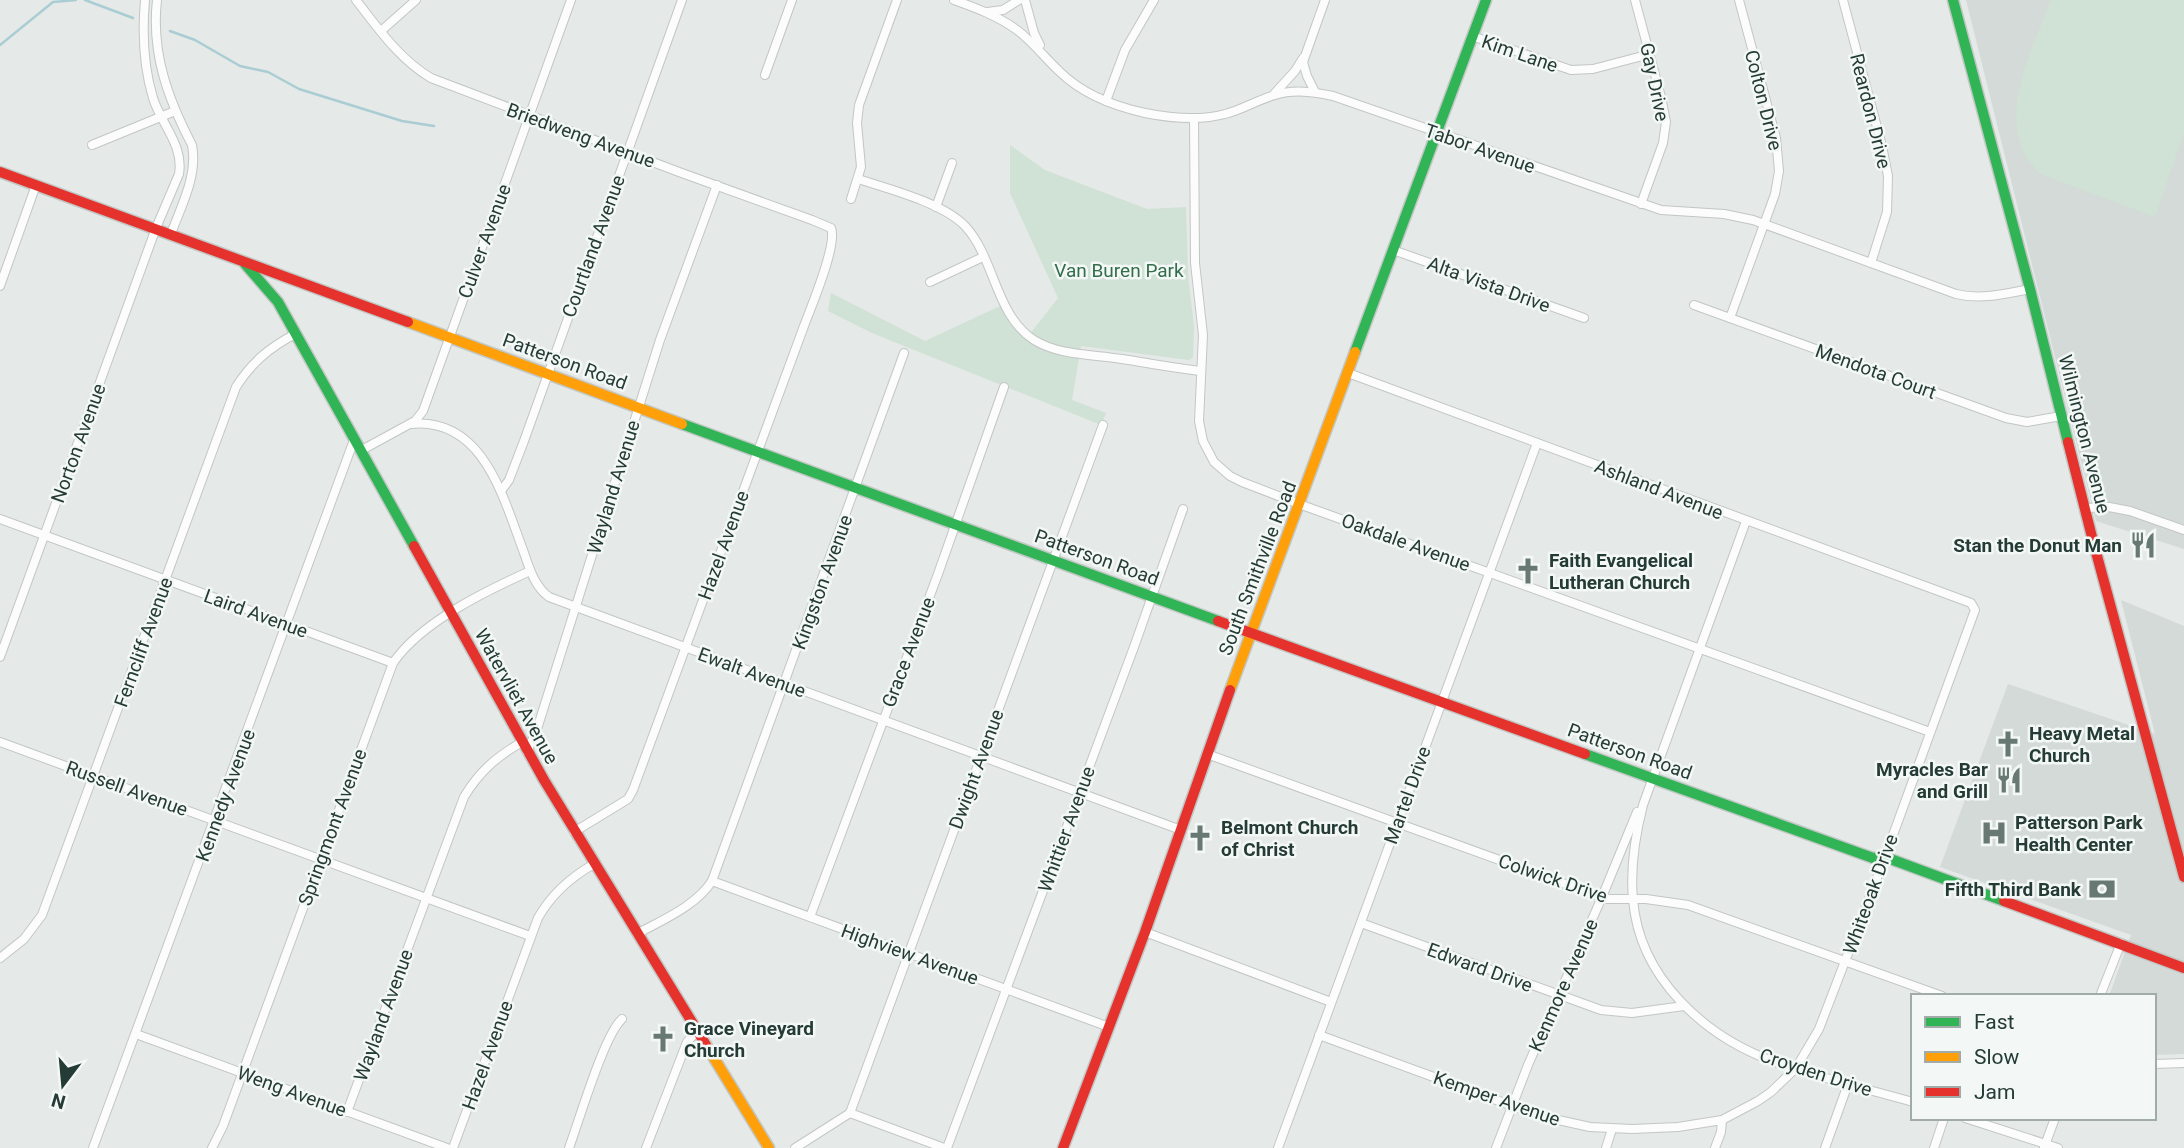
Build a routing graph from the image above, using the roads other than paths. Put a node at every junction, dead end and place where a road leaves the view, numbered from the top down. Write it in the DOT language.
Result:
graph roads {
  1 [pos="145,0"];
  2 [pos="157,0"];
  3 [pos="356,0"];
  4 [pos="416,0"];
  5 [pos="571,0"];
  6 [pos="682,0"];
  7 [pos="792,0"];
  8 [pos="897,0"];
  9 [pos="954,0"];
  10 [pos="1019,0"];
  11 [pos="1025,0"];
  12 [pos="1154,0"];
  13 [pos="1325,0"];
  14 [pos="1486,0"];
  15 [pos="1635,0"];
  16 [pos="1739,0"];
  17 [pos="1843,0"];
  18 [pos="1953,0"];
  19 [pos="984,11"];
  20 [pos="381,31"];
  21 [pos="1472,36"];
  22 [pos="1044,54"];
  23 [pos="1650,54"];
  24 [pos="1304,55"];
  25 [pos="765,75"];
  26 [pos="1315,92"];
  27 [pos="1274,95"];
  28 [pos="1105,101"];
  29 [pos="175,111"];
  30 [pos="160,116"];
  31 [pos="529,116"];
  32 [pos="1194,118"];
  33 [pos="1436,133"];
  34 [pos="92,145"];
  35 [pos="628,152"];
  36 [pos="952,163"];
  37 [pos="0,172"];
  38 [pos="858,179"];
  39 [pos="36,185"];
  40 [pos="717,185"];
  41 [pos="851,199"];
  42 [pos="1642,204"];
  43 [pos="936,207"];
  44 [pos="1764,224"];
  45 [pos="156,228"];
  46 [pos="833,231"];
  47 [pos="171,234"];
  48 [pos="1393,250"];
  49 [pos="983,257"];
  50 [pos="240,261"];
  51 [pos="1871,263"];
  52 [pos="930,282"];
  53 [pos="0,286"];
  54 [pos="2030,289"];
  55 [pos="1693,305"];
  56 [pos="1584,318"];
  57 [pos="1730,318"];
  58 [pos="295,334"];
  59 [pos="450,338"];
  60 [pos="904,353"];
  61 [pos="1201,371"];
  62 [pos="547,373"];
  63 [pos="1348,373"];
  64 [pos="1004,387"];
  65 [pos="639,407"];
  66 [pos="2062,416"];
  67 [pos="411,424"];
  68 [pos="1103,425"];
  69 [pos="354,440"];
  70 [pos="1537,443"];
  71 [pos="360,451"];
  72 [pos="758,451"];
  73 [pos="857,487"];
  74 [pos="501,491"];
  75 [pos="1299,504"];
  76 [pos="2086,508"];
  77 [pos="1183,509"];
  78 [pos="0,519"];
  79 [pos="1746,521"];
  80 [pos="955,523"];
  81 [pos="2184,530"];
  82 [pos="44,536"];
  83 [pos="1054,560"];
  84 [pos="530,570"];
  85 [pos="1490,573"];
  86 [pos="166,579"];
  87 [pos="1152,596"];
  88 [pos="1971,603"];
  89 [pos="576,607"];
  90 [pos="450,613"];
  91 [pos="288,624"];
  92 [pos="1250,633"];
  93 [pos="685,648"];
  94 [pos="1699,649"];
  95 [pos="0,657"];
  96 [pos="393,663"];
  97 [pos="784,684"];
  98 [pos="1442,701"];
  99 [pos="883,720"];
  100 [pos="1930,732"];
  101 [pos="0,742"];
  102 [pos="525,747"];
  103 [pos="1207,754"];
  104 [pos="981,756"];
  105 [pos="93,776"];
  106 [pos="1650,781"];
  107 [pos="1080,793"];
  108 [pos="215,821"];
  109 [pos="1397,824"];
  110 [pos="1181,830"];
  111 [pos="574,832"];
  112 [pos="1885,858"];
  113 [pos="321,859"];
  114 [pos="594,864"];
  115 [pos="2184,877"];
  116 [pos="712,881"];
  117 [pos="425,897"];
  118 [pos="1602,897"];
  119 [pos="1633,901"];
  120 [pos="810,917"];
  121 [pos="1361,923"];
  122 [pos="1144,932"];
  123 [pos="637,934"];
  124 [pos="530,936"];
  125 [pos="2121,943"];
  126 [pos="909,953"];
  127 [pos="0,958"];
  128 [pos="1846,961"];
  129 [pos="2184,968"];
  130 [pos="1007,989"];
  131 [pos="1937,994"];
  132 [pos="2101,994"];
  133 [pos="1559,996"];
  134 [pos="1331,1002"];
  135 [pos="1684,1006"];
  136 [pos="622,1019"];
  137 [pos="1109,1027"];
  138 [pos="697,1031"];
  139 [pos="136,1034"];
  140 [pos="1319,1035"];
  141 [pos="2184,1063"];
  142 [pos="2156,1064"];
  143 [pos="1796,1068"];
  144 [pos="242,1073"];
  145 [pos="1848,1084"];
  146 [pos="1911,1101"];
  147 [pos="1512,1107"];
  148 [pos="347,1112"];
  149 [pos="850,1113"];
  150 [pos="1722,1120"];
  151 [pos="1943,1120"];
  152 [pos="1971,1120"];
  153 [pos="2054,1120"];
  154 [pos="1612,1129"];
  155 [pos="2045,1146"];
  156 [pos="93,1148"];
  157 [pos="212,1148"];
  158 [pos="447,1148"];
  159 [pos="453,1148"];
  160 [pos="569,1148"];
  161 [pos="646,1148"];
  162 [pos="769,1148"];
  163 [pos="795,1148"];
  164 [pos="946,1148"];
  165 [pos="1063,1148"];
  166 [pos="1278,1148"];
  167 [pos="1496,1148"];
  168 [pos="1606,1148"];
  169 [pos="1715,1148"];
  170 [pos="1825,1148"];
  171 [pos="1934,1148"];
  172 [pos="2059,1148"];
  1 -- 30 [label="street, Norton Avenue"];
  2 -- 29 [label="street"];
  3 -- 20 [label="street, Briedweng Avenue"];
  4 -- 20 [label="street"];
  5 -- 31 [label="street, Culver Avenue"];
  6 -- 35 [label="street, Courtland Avenue"];
  7 -- 25 [label="street"];
  8 -- 38 [label="street"];
  9 -- 19 [label="street, Tabor Avenue"];
  10 -- 19 [label="street"];
  11 -- 22 [label="street"];
  12 -- 28 [label="street"];
  13 -- 24 [label="street"];
  14 -- 21 [label="main road, South Smithville Road"];
  15 -- 23 [label="street, Gay Drive"];
  16 -- 44 [label="street, Colton Drive"];
  17 -- 51 [label="street, Reardon Drive"];
  18 -- 54 [label="main road, Wilmington Avenue"];
  19 -- 22 [label="street, Tabor Avenue"];
  20 -- 31 [label="street, Briedweng Avenue"];
  21 -- 23 [label="street, Kim Lane"];
  21 -- 33 [label="main road, South Smithville Road"];
  22 -- 28 [label="street, Tabor Avenue"];
  23 -- 42 [label="street, Gay Drive"];
  24 -- 26 [label="street"];
  24 -- 27 [label="street"];
  26 -- 27 [label="street, Tabor Avenue"];
  26 -- 33 [label="street, Tabor Avenue"];
  27 -- 32 [label="street, Tabor Avenue"];
  28 -- 32 [label="street, Tabor Avenue"];
  29 -- 30 [label="street"];
  29 -- 47 [label="street"];
  30 -- 34 [label="street"];
  30 -- 45 [label="street, Norton Avenue"];
  31 -- 35 [label="street, Briedweng Avenue"];
  31 -- 59 [label="street, Culver Avenue"];
  32 -- 61 [label="street, Oakdale Avenue"];
  33 -- 42 [label="street, Tabor Avenue"];
  33 -- 48 [label="main road, South Smithville Road"];
  35 -- 40 [label="street, Briedweng Avenue"];
  35 -- 62 [label="street, Courtland Avenue"];
  36 -- 43 [label="street"];
  37 -- 39 [label="main road, Patterson Road"];
  38 -- 41 [label="street"];
  38 -- 43 [label="street"];
  39 -- 45 [label="main road, Patterson Road"];
  39 -- 53 [label="street"];
  40 -- 46 [label="street, Briedweng Avenue"];
  40 -- 65 [label="street, Wayland Avenue"];
  42 -- 44 [label="street, Tabor Avenue"];
  43 -- 49 [label="street"];
  44 -- 51 [label="street, Tabor Avenue"];
  44 -- 57 [label="street, Colton Drive"];
  45 -- 47 [label="main road, Patterson Road"];
  45 -- 82 [label="street, Norton Avenue"];
  46 -- 72 [label="street, Hazel Avenue"];
  47 -- 50 [label="main road, Patterson Road"];
  48 -- 56 [label="street, Alta Vista Drive"];
  48 -- 63 [label="main road, South Smithville Road"];
  49 -- 52 [label="street"];
  49 -- 61 [label="street"];
  50 -- 58 [label="main road, Watervliet Avenue"];
  50 -- 59 [label="main road, Patterson Road"];
  51 -- 54 [label="street, Tabor Avenue"];
  54 -- 66 [label="main road, Wilmington Avenue"];
  55 -- 57 [label="street, Mendota Court"];
  57 -- 66 [label="street, Mendota Court"];
  58 -- 69 [label="main road, Watervliet Avenue"];
  58 -- 86 [label="street, Ferncliff Avenue"];
  59 -- 62 [label="main road, Patterson Road"];
  59 -- 67 [label="street, Culver Avenue"];
  60 -- 73 [label="street, Kingston Avenue"];
  61 -- 75 [label="street, Oakdale Avenue"];
  62 -- 65 [label="main road, Patterson Road"];
  62 -- 74 [label="street, Courtland Avenue"];
  63 -- 70 [label="street, Ashland Avenue"];
  63 -- 75 [label="main road, South Smithville Road"];
  64 -- 80 [label="street, Grace Avenue"];
  65 -- 72 [label="main road, Patterson Road"];
  65 -- 89 [label="street, Wayland Avenue"];
  66 -- 76 [label="main road, Wilmington Avenue"];
  67 -- 71 [label="street"];
  67 -- 74 [label="street, Ewalt Avenue"];
  68 -- 83 [label="street, Dwight Avenue"];
  69 -- 71 [label="main road, Watervliet Avenue"];
  69 -- 91 [label="street, Kennedy Avenue"];
  70 -- 79 [label="street, Ashland Avenue"];
  70 -- 85 [label="street, Martel Drive"];
  71 -- 90 [label="main road, Watervliet Avenue"];
  72 -- 73 [label="main road, Patterson Road"];
  72 -- 93 [label="street, Hazel Avenue"];
  73 -- 80 [label="main road, Patterson Road"];
  73 -- 97 [label="street, Kingston Avenue"];
  74 -- 84 [label="street, Ewalt Avenue"];
  75 -- 85 [label="street, Oakdale Avenue"];
  75 -- 92 [label="main road, South Smithville Road"];
  76 -- 81 [label="street"];
  76 -- 115 [label="main road, Wilmington Avenue"];
  77 -- 87 [label="street, Whittier Avenue"];
  78 -- 82 [label="street, Laird Avenue"];
  79 -- 88 [label="street, Ashland Avenue"];
  79 -- 94 [label="street, Kenmore Avenue"];
  80 -- 83 [label="main road, Patterson Road"];
  80 -- 99 [label="street, Grace Avenue"];
  82 -- 86 [label="street, Laird Avenue"];
  82 -- 95 [label="street, Norton Avenue"];
  83 -- 87 [label="main road, Patterson Road"];
  83 -- 104 [label="street, Dwight Avenue"];
  84 -- 89 [label="street, Ewalt Avenue"];
  84 -- 90 [label="street, Springmont Avenue"];
  85 -- 94 [label="street, Oakdale Avenue"];
  85 -- 98 [label="street, Martel Drive"];
  86 -- 91 [label="street, Laird Avenue"];
  86 -- 105 [label="street, Ferncliff Avenue"];
  87 -- 92 [label="main road, Patterson Road"];
  87 -- 107 [label="street, Whittier Avenue"];
  88 -- 100 [label="street, Whiteoak Drive"];
  89 -- 93 [label="street, Ewalt Avenue"];
  89 -- 102 [label="street, Wayland Avenue"];
  90 -- 96 [label="street, Springmont Avenue"];
  90 -- 102 [label="main road, Watervliet Avenue"];
  91 -- 96 [label="street, Laird Avenue"];
  91 -- 108 [label="street, Kennedy Avenue"];
  92 -- 98 [label="main road, Patterson Road"];
  92 -- 103 [label="main road, South Smithville Road"];
  93 -- 97 [label="street, Ewalt Avenue"];
  93 -- 111 [label="street, Hazel Avenue"];
  94 -- 100 [label="street, Oakdale Avenue"];
  94 -- 106 [label="street, Kenmore Avenue"];
  96 -- 113 [label="street, Springmont Avenue"];
  97 -- 99 [label="street, Ewalt Avenue"];
  97 -- 116 [label="street, Kingston Avenue"];
  98 -- 106 [label="main road, Patterson Road"];
  98 -- 109 [label="street, Martel Drive"];
  99 -- 104 [label="street, Ewalt Avenue"];
  99 -- 120 [label="street, Grace Avenue"];
  100 -- 112 [label="street, Whiteoak Drive"];
  101 -- 105 [label="street, Russell Avenue"];
  102 -- 111 [label="main road, Watervliet Avenue"];
  102 -- 117 [label="street, Wayland Avenue"];
  103 -- 109 [label="street, Colwick Drive"];
  103 -- 110 [label="main road, South Smithville Road"];
  104 -- 107 [label="street, Ewalt Avenue"];
  104 -- 126 [label="street, Dwight Avenue"];
  105 -- 108 [label="street, Russell Avenue"];
  105 -- 127 [label="street, Ferncliff Avenue"];
  106 -- 112 [label="main road, Patterson Road"];
  106 -- 118 [label="street, Kenmore Avenue"];
  106 -- 119 [label="street, Kenmore Avenue"];
  107 -- 110 [label="street, Ewalt Avenue"];
  107 -- 130 [label="street, Whittier Avenue"];
  108 -- 113 [label="street, Russell Avenue"];
  108 -- 139 [label="street, Kennedy Avenue"];
  109 -- 118 [label="street, Colwick Drive"];
  109 -- 121 [label="street, Martel Drive"];
  110 -- 122 [label="main road, South Smithville Road"];
  111 -- 114 [label="main road, Watervliet Avenue"];
  112 -- 125 [label="main road, Patterson Road"];
  112 -- 128 [label="street, Whiteoak Drive"];
  113 -- 117 [label="street, Russell Avenue"];
  113 -- 144 [label="street, Springmont Avenue"];
  114 -- 123 [label="main road, Watervliet Avenue"];
  114 -- 124 [label="street, Hazel Avenue"];
  116 -- 120 [label="street, Highview Avenue"];
  116 -- 123 [label="street, Kingston Avenue"];
  117 -- 124 [label="street, Russell Avenue"];
  117 -- 148 [label="street, Wayland Avenue"];
  118 -- 119 [label="street, Colwick Drive"];
  118 -- 133 [label="street, Kenmore Avenue"];
  119 -- 128 [label="street, Colwick Drive"];
  119 -- 135 [label="street, Croyden Drive"];
  120 -- 126 [label="street, Highview Avenue"];
  121 -- 133 [label="street, Edward Drive"];
  121 -- 134 [label="street, Martel Drive"];
  122 -- 134 [label="street"];
  122 -- 137 [label="main road, South Smithville Road"];
  123 -- 138 [label="main road, Watervliet Avenue"];
  124 -- 159 [label="street, Hazel Avenue"];
  125 -- 129 [label="main road, Patterson Road"];
  125 -- 132 [label="street"];
  126 -- 130 [label="street, Highview Avenue"];
  126 -- 149 [label="street, Dwight Avenue"];
  128 -- 131 [label="street, Colwick Drive"];
  128 -- 143 [label="street, Whiteoak Drive"];
  130 -- 137 [label="street, Highview Avenue"];
  130 -- 164 [label="street, Whittier Avenue"];
  133 -- 135 [label="street, Edward Drive"];
  133 -- 147 [label="street, Kenmore Avenue"];
  134 -- 140 [label="street, Martel Drive"];
  135 -- 143 [label="street, Croyden Drive"];
  136 -- 160 [label="street"];
  137 -- 165 [label="main road, South Smithville Road"];
  138 -- 161 [label="street"];
  138 -- 162 [label="main road, Watervliet Avenue"];
  139 -- 144 [label="street, Weng Avenue"];
  139 -- 156 [label="street, Kennedy Avenue"];
  140 -- 147 [label="street, Kemper Avenue"];
  140 -- 166 [label="street, Martel Drive"];
  141 -- 142 [label="street"];
  143 -- 145 [label="street, Croyden Drive"];
  143 -- 150 [label="street, Whiteoak Drive"];
  144 -- 148 [label="street, Weng Avenue"];
  144 -- 157 [label="street, Springmont Avenue"];
  145 -- 146 [label="street, Croyden Drive"];
  145 -- 170 [label="street"];
  147 -- 154 [label="street, Kemper Avenue"];
  147 -- 167 [label="street, Kenmore Avenue"];
  148 -- 158 [label="street, Weng Avenue"];
  149 -- 163 [label="street"];
  149 -- 164 [label="street"];
  150 -- 154 [label="street, Kemper Avenue"];
  150 -- 169 [label="street"];
  151 -- 171 [label="street"];
  152 -- 155 [label="street"];
  153 -- 155 [label="street"];
  154 -- 168 [label="street"];
  155 -- 172 [label="street"];
}
